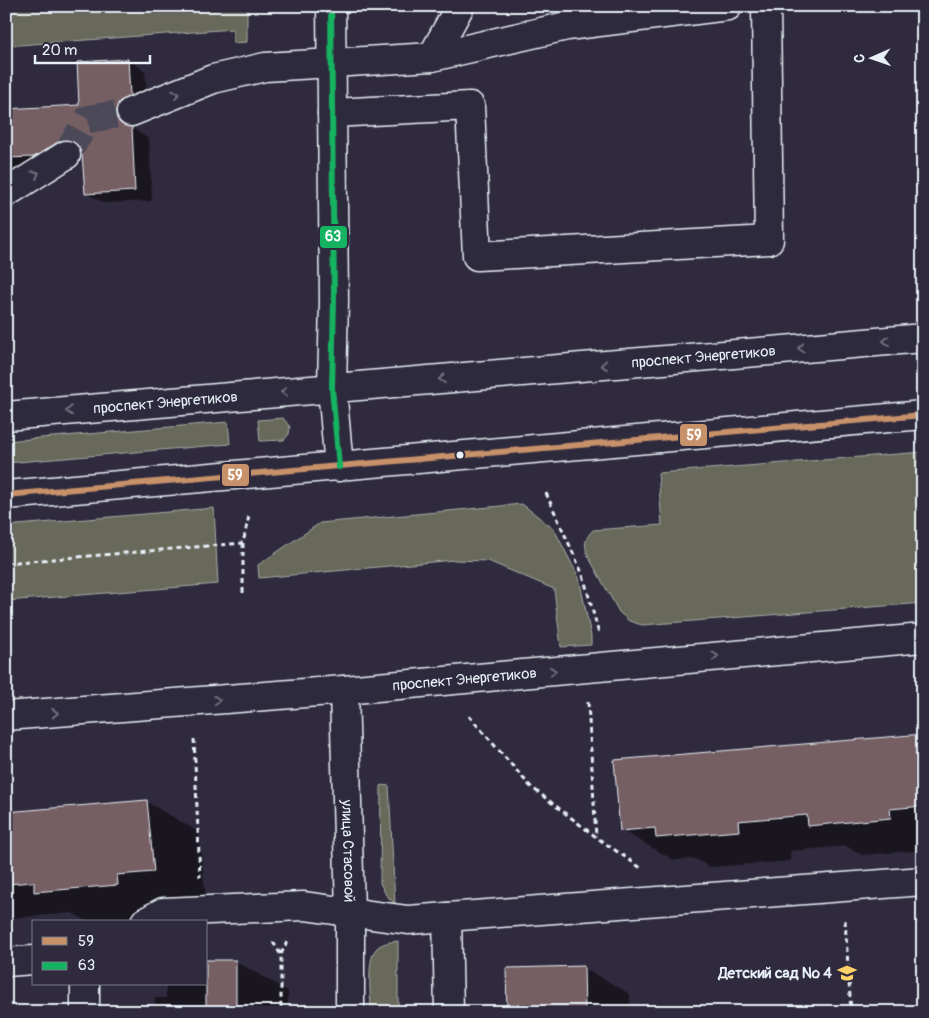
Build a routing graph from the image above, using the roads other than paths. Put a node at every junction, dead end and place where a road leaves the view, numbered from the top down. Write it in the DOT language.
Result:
graph roads {
  1 [pos="331,6"];
  2 [pos="460,6"];
  3 [pos="728,6"];
  4 [pos="766,6"];
  5 [pos="432,57"];
  6 [pos="332,63"];
  7 [pos="131,112"];
  8 [pos="332,113"];
  9 [pos="66,155"];
  10 [pos="6,193"];
  11 [pos="923,338"];
  12 [pos="332,388"];
  13 [pos="923,415"];
  14 [pos="6,416"];
  15 [pos="339,467"];
  16 [pos="6,495"];
  17 [pos="923,638"];
  18 [pos="344,690"];
  19 [pos="6,716"];
  20 [pos="923,881"];
  21 [pos="350,912"];
  22 [pos="447,917"];
  23 [pos="149,920"];
  24 [pos="32,960"];
  25 [pos="6,962"];
  26 [pos="85,986"];
  27 [pos="85,1012"];
  28 [pos="350,1012"];
  29 [pos="450,1012"];
  1 -- 6 [label="main road"];
  2 -- 5 [label="main road"];
  3 -- 5 [label="main road"];
  4 -- 8 [label="main road"];
  5 -- 6 [label="main road"];
  7 -- 6 [label="main road, one-way"];
  6 -- 8 [label="main road"];
  8 -- 12 [label="main road"];
  10 -- 9 [label="main road, one-way"];
  11 -- 12 [label="main road, проспект Энергетиков, one-way"];
  12 -- 14 [label="main road, проспект Энергетиков, one-way"];
  12 -- 15 [label="main road"];
  13 -- 15 [label="main road"];
  15 -- 16 [label="main road"];
  18 -- 17 [label="main road, проспект Энергетиков, one-way"];
  19 -- 18 [label="main road, проспект Энергетиков, one-way"];
  18 -- 21 [label="main road, улица Стасовой"];
  20 -- 22 [label="main road"];
  21 -- 22 [label="main road"];
  21 -- 23 [label="main road"];
  21 -- 28 [label="main road, улица Стасовой"];
  22 -- 29 [label="main road"];
  24 -- 25 [label="main road"];
  26 -- 27 [label="main road"];
}
